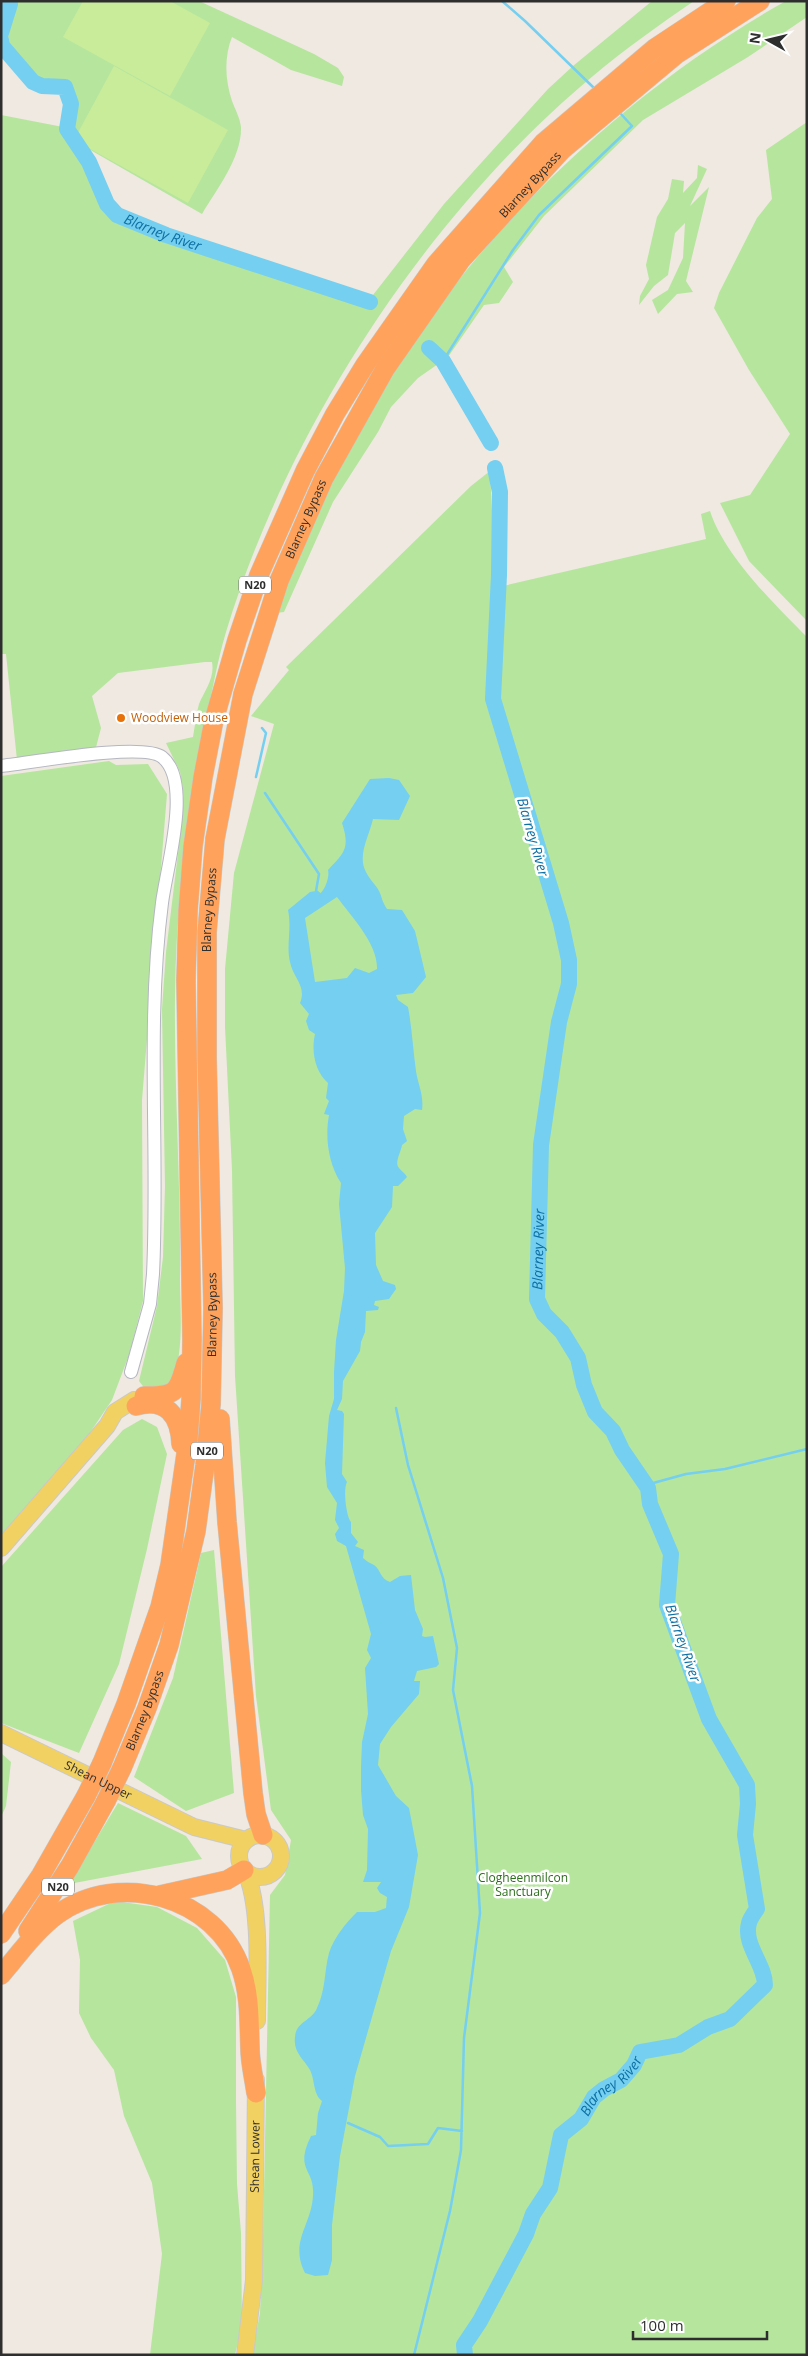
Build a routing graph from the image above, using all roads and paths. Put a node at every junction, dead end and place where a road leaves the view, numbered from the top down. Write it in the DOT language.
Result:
graph roads {
  1 [pos="726,1"];
  2 [pos="760,1"];
  3 [pos="1,766"];
  4 [pos="213,1308"];
  5 [pos="192,1340"];
  6 [pos="130,1372"];
  7 [pos="135,1403"];
  8 [pos="182,1490"];
  9 [pos="1,1548"];
  10 [pos="1,1733"];
  11 [pos="194,1826"];
  12 [pos="254,1837"];
  13 [pos="243,1868"];
  14 [pos="264,1876"];
  15 [pos="158,1895"];
  16 [pos="1,1934"];
  17 [pos="257,1957"];
  18 [pos="1,1966"];
  19 [pos="1,1974"];
  20 [pos="256,2093"];
  21 [pos="246,2355"];
  1 -- 5 [label="highway, Blarney Bypass / N20"];
  2 -- 4 [label="highway, Blarney Bypass / N20"];
  3 -- 6 [label="street"];
  4 -- 12 [label="highway"];
  4 -- 18 [label="highway, Blarney Bypass / N20, bridge"];
  5 -- 7 [label="highway"];
  5 -- 8 [label="highway, Blarney Bypass / N20"];
  7 -- 8 [label="highway"];
  7 -- 9 [label="main road"];
  8 -- 16 [label="highway, Blarney Bypass / N20, bridge"];
  10 -- 11 [label="main road, Shean Upper"];
  11 -- 12 [label="main road, Shean Upper"];
  11 -- 13 [label="main road, Shean Upper"];
  12 -- 13 [label="main road"];
  12 -- 14 [label="main road"];
  13 -- 14 [label="main road"];
  13 -- 15 [label="highway"];
  13 -- 17 [label="main road, Shean Lower"];
  14 -- 17 [label="main road, Shean Lower"];
  15 -- 19 [label="highway"];
  15 -- 20 [label="highway"];
  17 -- 20 [label="main road, Shean Lower"];
  20 -- 21 [label="main road, Shean Lower"];
}
